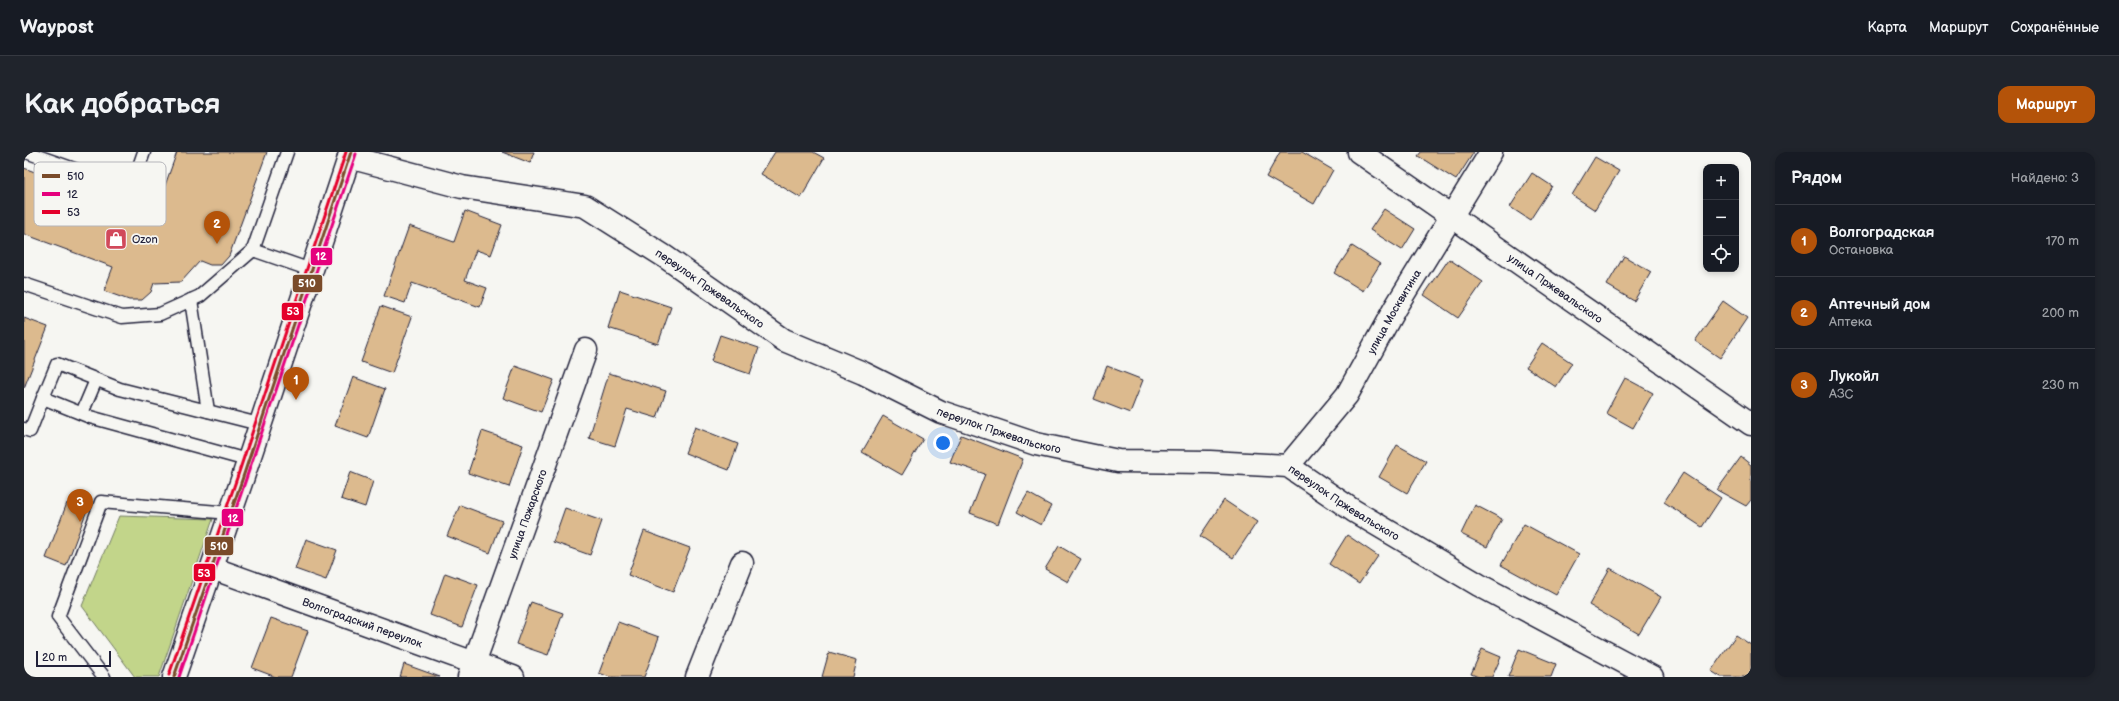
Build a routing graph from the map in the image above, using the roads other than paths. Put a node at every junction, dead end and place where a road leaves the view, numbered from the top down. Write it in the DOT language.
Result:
graph roads {
  1 [pos="26,152"];
  2 [pos="144,152"];
  3 [pos="287,152"];
  4 [pos="1359,152"];
  5 [pos="1491,152"];
  6 [pos="350,155"];
  7 [pos="55,162"];
  8 [pos="140,162"];
  9 [pos="1451,216"];
  10 [pos="253,250"];
  11 [pos="311,270"];
  12 [pos="24,284"];
  13 [pos="191,300"];
  14 [pos="586,350"];
  15 [pos="96,380"];
  16 [pos="43,398"];
  17 [pos="208,411"];
  18 [pos="82,413"];
  19 [pos="260,424"];
  20 [pos="1751,424"];
  21 [pos="24,429"];
  22 [pos="247,460"];
  23 [pos="1288,466"];
  24 [pos="230,513"];
  25 [pos="742,563"];
  26 [pos="212,568"];
  27 [pos="471,670"];
  28 [pos="104,677"];
  29 [pos="174,677"];
  30 [pos="513,677"];
  31 [pos="697,677"];
  32 [pos="1652,677"];
  1 -- 7 [label="lane"];
  2 -- 8 [label="lane"];
  3 -- 10 [label="lane"];
  4 -- 9 [label="street, улица Пржевальского"];
  5 -- 9 [label="street, улица Москвитина"];
  6 -- 11 [label="street"];
  6 -- 23 [label="street, переулок Пржевальского"];
  9 -- 20 [label="street, улица Пржевальского"];
  9 -- 23 [label="street, улица Москвитина"];
  10 -- 11 [label="lane"];
  10 -- 13 [label="lane"];
  11 -- 19 [label="street"];
  12 -- 13 [label="lane"];
  13 -- 17 [label="lane"];
  14 -- 27 [label="street, улица Пожарского"];
  15 -- 16 [label="lane"];
  15 -- 17 [label="lane"];
  15 -- 18 [label="lane"];
  16 -- 18 [label="lane"];
  16 -- 21 [label="lane"];
  17 -- 19 [label="lane"];
  18 -- 22 [label="lane"];
  19 -- 22 [label="street"];
  22 -- 24 [label="street"];
  23 -- 32 [label="street, переулок Пржевальского"];
  24 -- 26 [label="street"];
  24 -- 28 [label="lane"];
  25 -- 31 [label="street"];
  26 -- 27 [label="street, Волгоградский переулок"];
  26 -- 29 [label="street"];
  27 -- 30 [label="street, Волгоградский переулок"];
}
